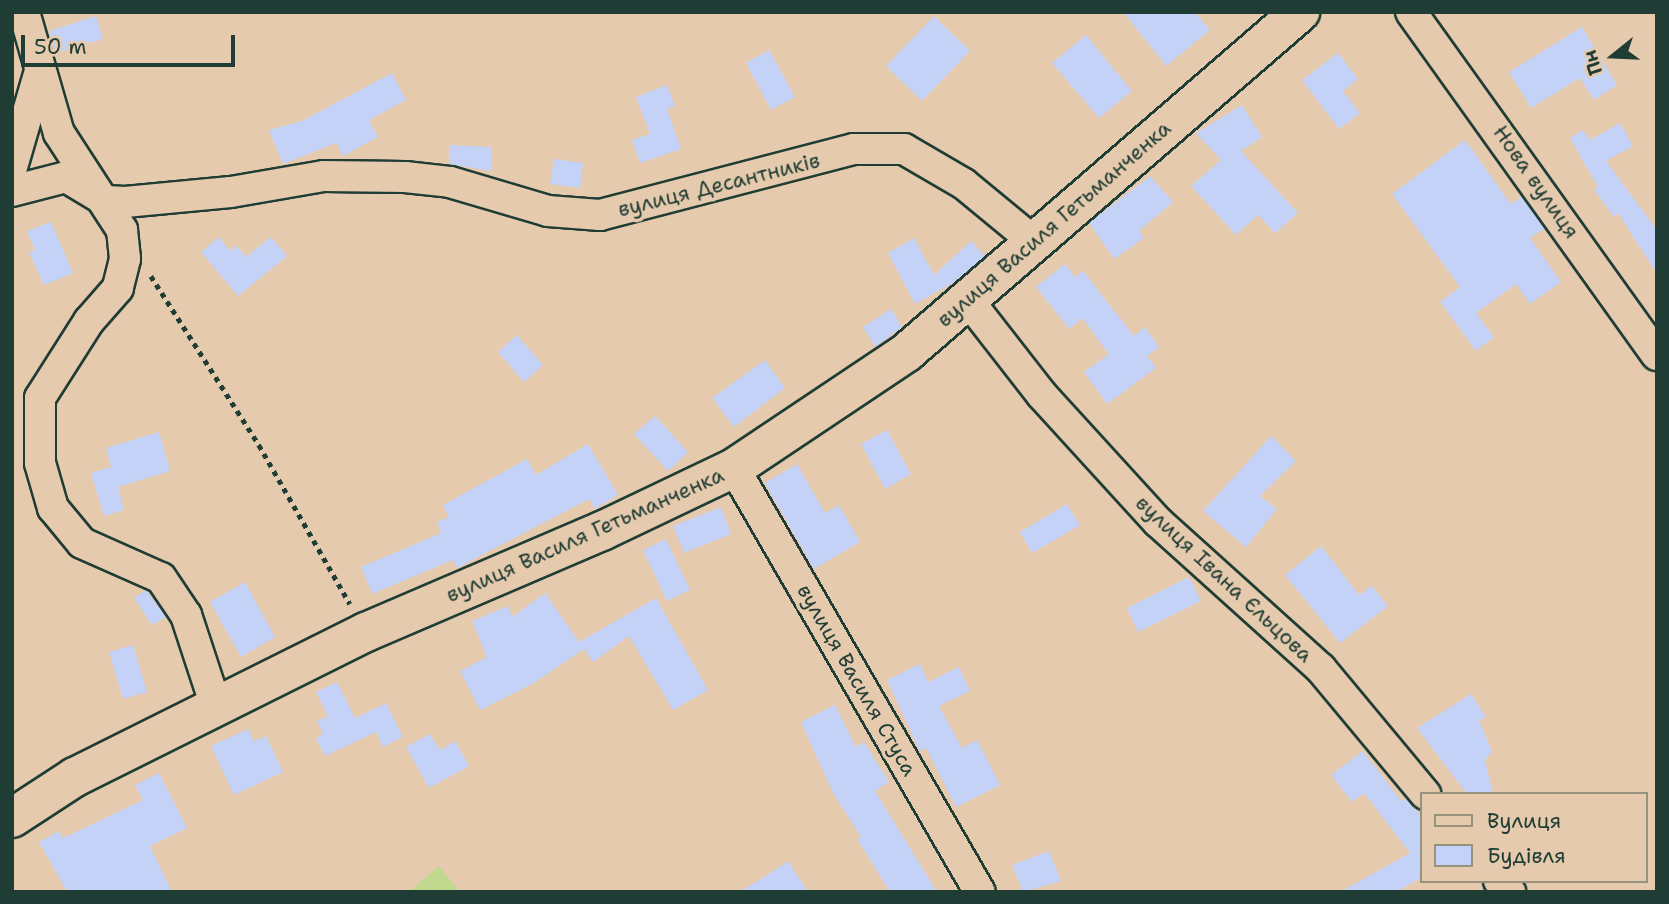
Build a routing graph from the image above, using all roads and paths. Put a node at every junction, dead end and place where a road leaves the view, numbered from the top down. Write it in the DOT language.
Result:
graph roads {
  1 [pos="24,12"];
  2 [pos="1411,12"];
  3 [pos="1292,15"];
  4 [pos="39,72"];
  5 [pos="12,167"];
  6 [pos="12,191"];
  7 [pos="106,201"];
  8 [pos="1032,240"];
  9 [pos="149,272"];
  10 [pos="968,300"];
  11 [pos="1657,355"];
  12 [pos="734,468"];
  13 [pos="366,632"];
  14 [pos="216,706"];
  15 [pos="1423,792"];
  16 [pos="12,818"];
  17 [pos="980,892"];
  1 -- 4 [label="street"];
  2 -- 11 [label="street, Нова вулиця"];
  3 -- 8 [label="street, вулиця Василя Гетьманченка"];
  4 -- 5 [label="street"];
  4 -- 7 [label="street"];
  6 -- 7 [label="street"];
  7 -- 8 [label="street, вулиця Десантників"];
  7 -- 14 [label="street"];
  8 -- 10 [label="street, вулиця Василя Гетьманченка"];
  9 -- 13 [label="path"];
  10 -- 12 [label="street, вулиця Василя Гетьманченка"];
  10 -- 15 [label="street, вулиця Івана Єльцова"];
  12 -- 13 [label="street, вулиця Василя Гетьманченка"];
  12 -- 17 [label="street, вулиця Василя Стуса"];
  13 -- 14 [label="street, вулиця Василя Гетьманченка"];
  14 -- 16 [label="street, вулиця Василя Гетьманченка"];
}
